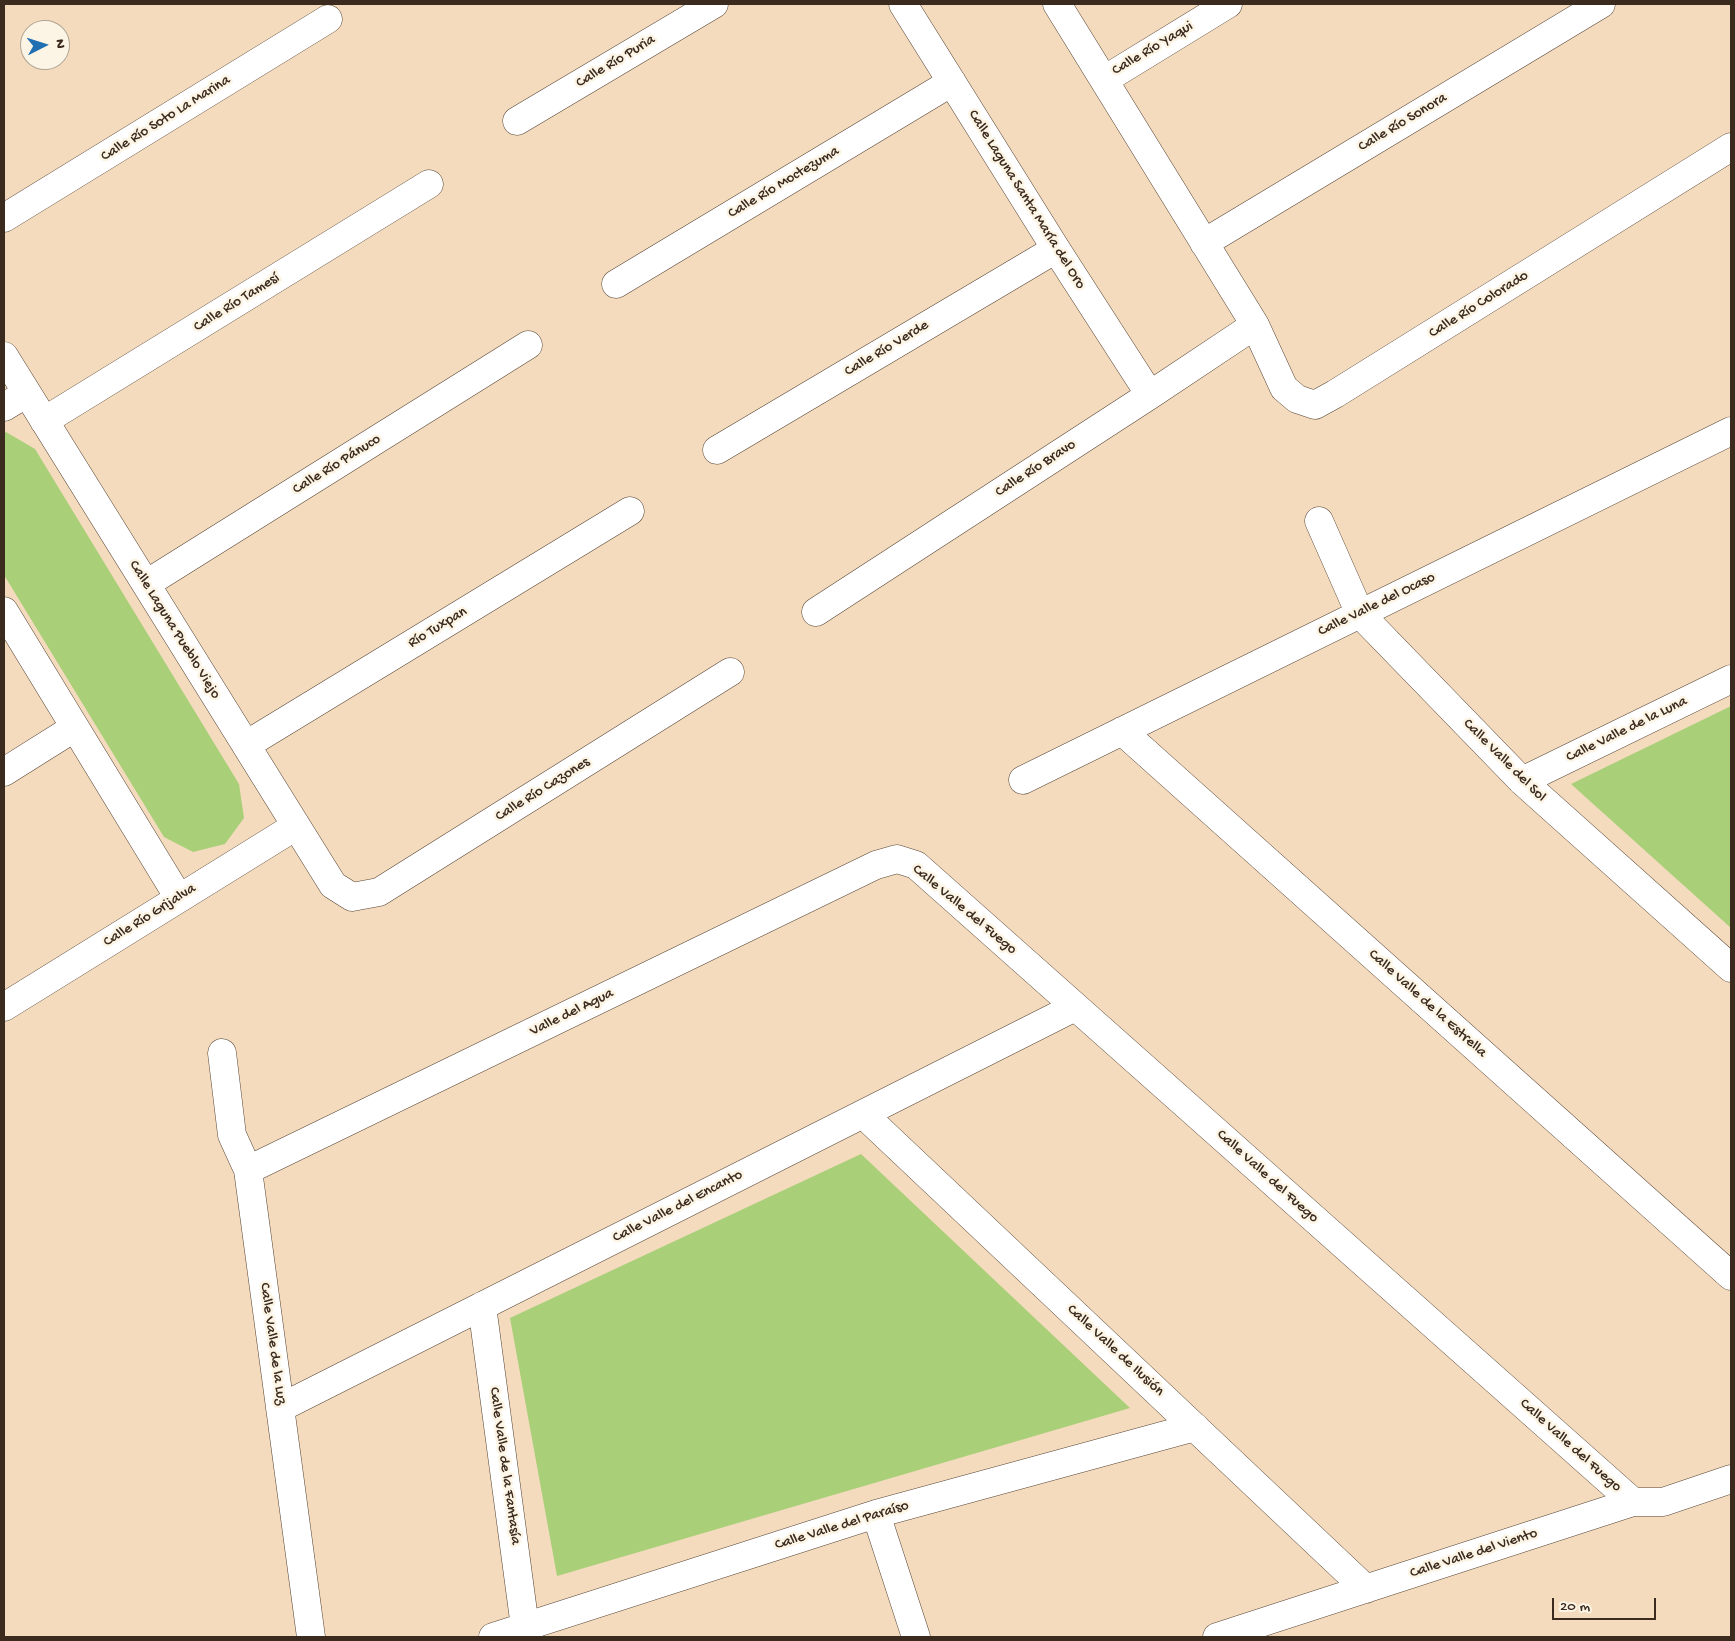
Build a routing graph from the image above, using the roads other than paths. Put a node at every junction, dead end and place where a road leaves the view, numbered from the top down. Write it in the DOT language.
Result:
graph roads {
  1 [pos="714,4"];
  2 [pos="903,4"];
  3 [pos="1057,4"];
  4 [pos="1228,4"];
  5 [pos="1601,4"];
  6 [pos="328,19"];
  7 [pos="1104,80"];
  8 [pos="952,82"];
  9 [pos="517,121"];
  10 [pos="1731,148"];
  11 [pos="429,184"];
  12 [pos="4,218"];
  13 [pos="1204,243"];
  14 [pos="1056,249"];
  15 [pos="616,284"];
  16 [pos="1255,325"];
  17 [pos="528,345"];
  18 [pos="4,356"];
  19 [pos="27,393"];
  20 [pos="1150,395"];
  21 [pos="4,407"];
  22 [pos="44,421"];
  23 [pos="1731,432"];
  24 [pos="717,450"];
  25 [pos="630,511"];
  26 [pos="1319,521"];
  27 [pos="146,584"];
  28 [pos="4,611"];
  29 [pos="816,612"];
  30 [pos="1360,614"];
  31 [pos="730,672"];
  32 [pos="1731,679"];
  33 [pos="74,728"];
  34 [pos="1122,731"];
  35 [pos="246,745"];
  36 [pos="4,772"];
  37 [pos="1023,780"];
  38 [pos="1522,781"];
  39 [pos="296,826"];
  40 [pos="897,860"];
  41 [pos="352,897"];
  42 [pos="179,898"];
  43 [pos="1731,968"];
  44 [pos="4,1007"];
  45 [pos="1075,1007"];
  46 [pos="222,1053"];
  47 [pos="863,1114"];
  48 [pos="248,1170"];
  49 [pos="1731,1276"];
  50 [pos="482,1306"];
  51 [pos="280,1408"];
  52 [pos="1195,1427"];
  53 [pos="1731,1479"];
  54 [pos="1634,1502"];
  55 [pos="876,1514"];
  56 [pos="1366,1589"];
  57 [pos="525,1627"];
  58 [pos="311,1637"];
  59 [pos="493,1637"];
  60 [pos="916,1637"];
  61 [pos="1217,1637"];
  1 -- 9 [label="street, Calle Río Puria"];
  2 -- 8 [label="street, Calle Laguna Santa María del Oro"];
  3 -- 7 [label="street"];
  4 -- 7 [label="street, Calle Río Yaqui"];
  5 -- 13 [label="street, Calle Río Sonora"];
  6 -- 12 [label="street, Calle Río Soto La Marina"];
  7 -- 13 [label="street"];
  8 -- 14 [label="street, Calle Laguna Santa María del Oro"];
  8 -- 15 [label="street, Calle Río Moctezuma"];
  10 -- 16 [label="street, Calle Río Colorado"];
  11 -- 22 [label="street, Calle Río Tamesí"];
  13 -- 16 [label="street"];
  14 -- 20 [label="street, Calle Laguna Santa María del Oro"];
  14 -- 24 [label="street, Calle Río Verde"];
  16 -- 20 [label="street, Calle Río Bravo"];
  17 -- 27 [label="street, Calle Río Pánuco"];
  18 -- 19 [label="street, Calle Laguna Pueblo Viejo"];
  19 -- 21 [label="street"];
  19 -- 22 [label="street, Calle Laguna Pueblo Viejo"];
  20 -- 29 [label="street, Calle Río Bravo"];
  22 -- 27 [label="street, Calle Laguna Pueblo Viejo"];
  23 -- 30 [label="street, Calle Valle del Ocaso"];
  25 -- 35 [label="street, Río Tuxpan"];
  26 -- 30 [label="street, Calle Valle del Sol"];
  27 -- 35 [label="street, Calle Laguna Pueblo Viejo"];
  28 -- 33 [label="street"];
  30 -- 34 [label="street, Calle Valle del Ocaso"];
  30 -- 38 [label="street, Calle Valle del Sol"];
  31 -- 41 [label="street, Calle Río Cazones"];
  32 -- 38 [label="street, Calle Valle de la Luna"];
  33 -- 36 [label="street"];
  33 -- 42 [label="street"];
  34 -- 37 [label="street, Calle Valle del Ocaso"];
  34 -- 49 [label="street, Calle Valle de la Estrella"];
  35 -- 39 [label="street, Calle Laguna Pueblo Viejo"];
  38 -- 43 [label="street, Calle Valle del Sol"];
  39 -- 41 [label="street, Calle Laguna Pueblo Viejo"];
  39 -- 42 [label="street, Calle Río Grijalva"];
  40 -- 45 [label="street, Calle Valle del Fuego"];
  40 -- 48 [label="street, Valle del Agua"];
  42 -- 44 [label="street, Calle Río Grijalva"];
  45 -- 47 [label="street, Calle Valle del Encanto"];
  45 -- 54 [label="street, Calle Valle del Fuego"];
  46 -- 48 [label="street, Calle Valle de la Luz"];
  47 -- 50 [label="street, Calle Valle del Encanto"];
  47 -- 52 [label="street, Calle Valle de Ilusión"];
  48 -- 51 [label="street, Calle Valle de la Luz"];
  50 -- 51 [label="street, Calle Valle del Encanto"];
  50 -- 57 [label="street, Calle Valle de la Fantasía"];
  51 -- 58 [label="street, Calle Valle de la Luz"];
  52 -- 55 [label="street, Calle Valle del Paraíso"];
  52 -- 56 [label="street, Calle Valle de Ilusión"];
  53 -- 54 [label="street, Calle Valle del Viento"];
  54 -- 56 [label="street, Calle Valle del Viento"];
  55 -- 57 [label="street, Calle Valle del Paraíso"];
  55 -- 60 [label="street"];
  56 -- 61 [label="street, Calle Valle del Viento"];
  57 -- 59 [label="street, Calle Valle del Paraíso"];
}
